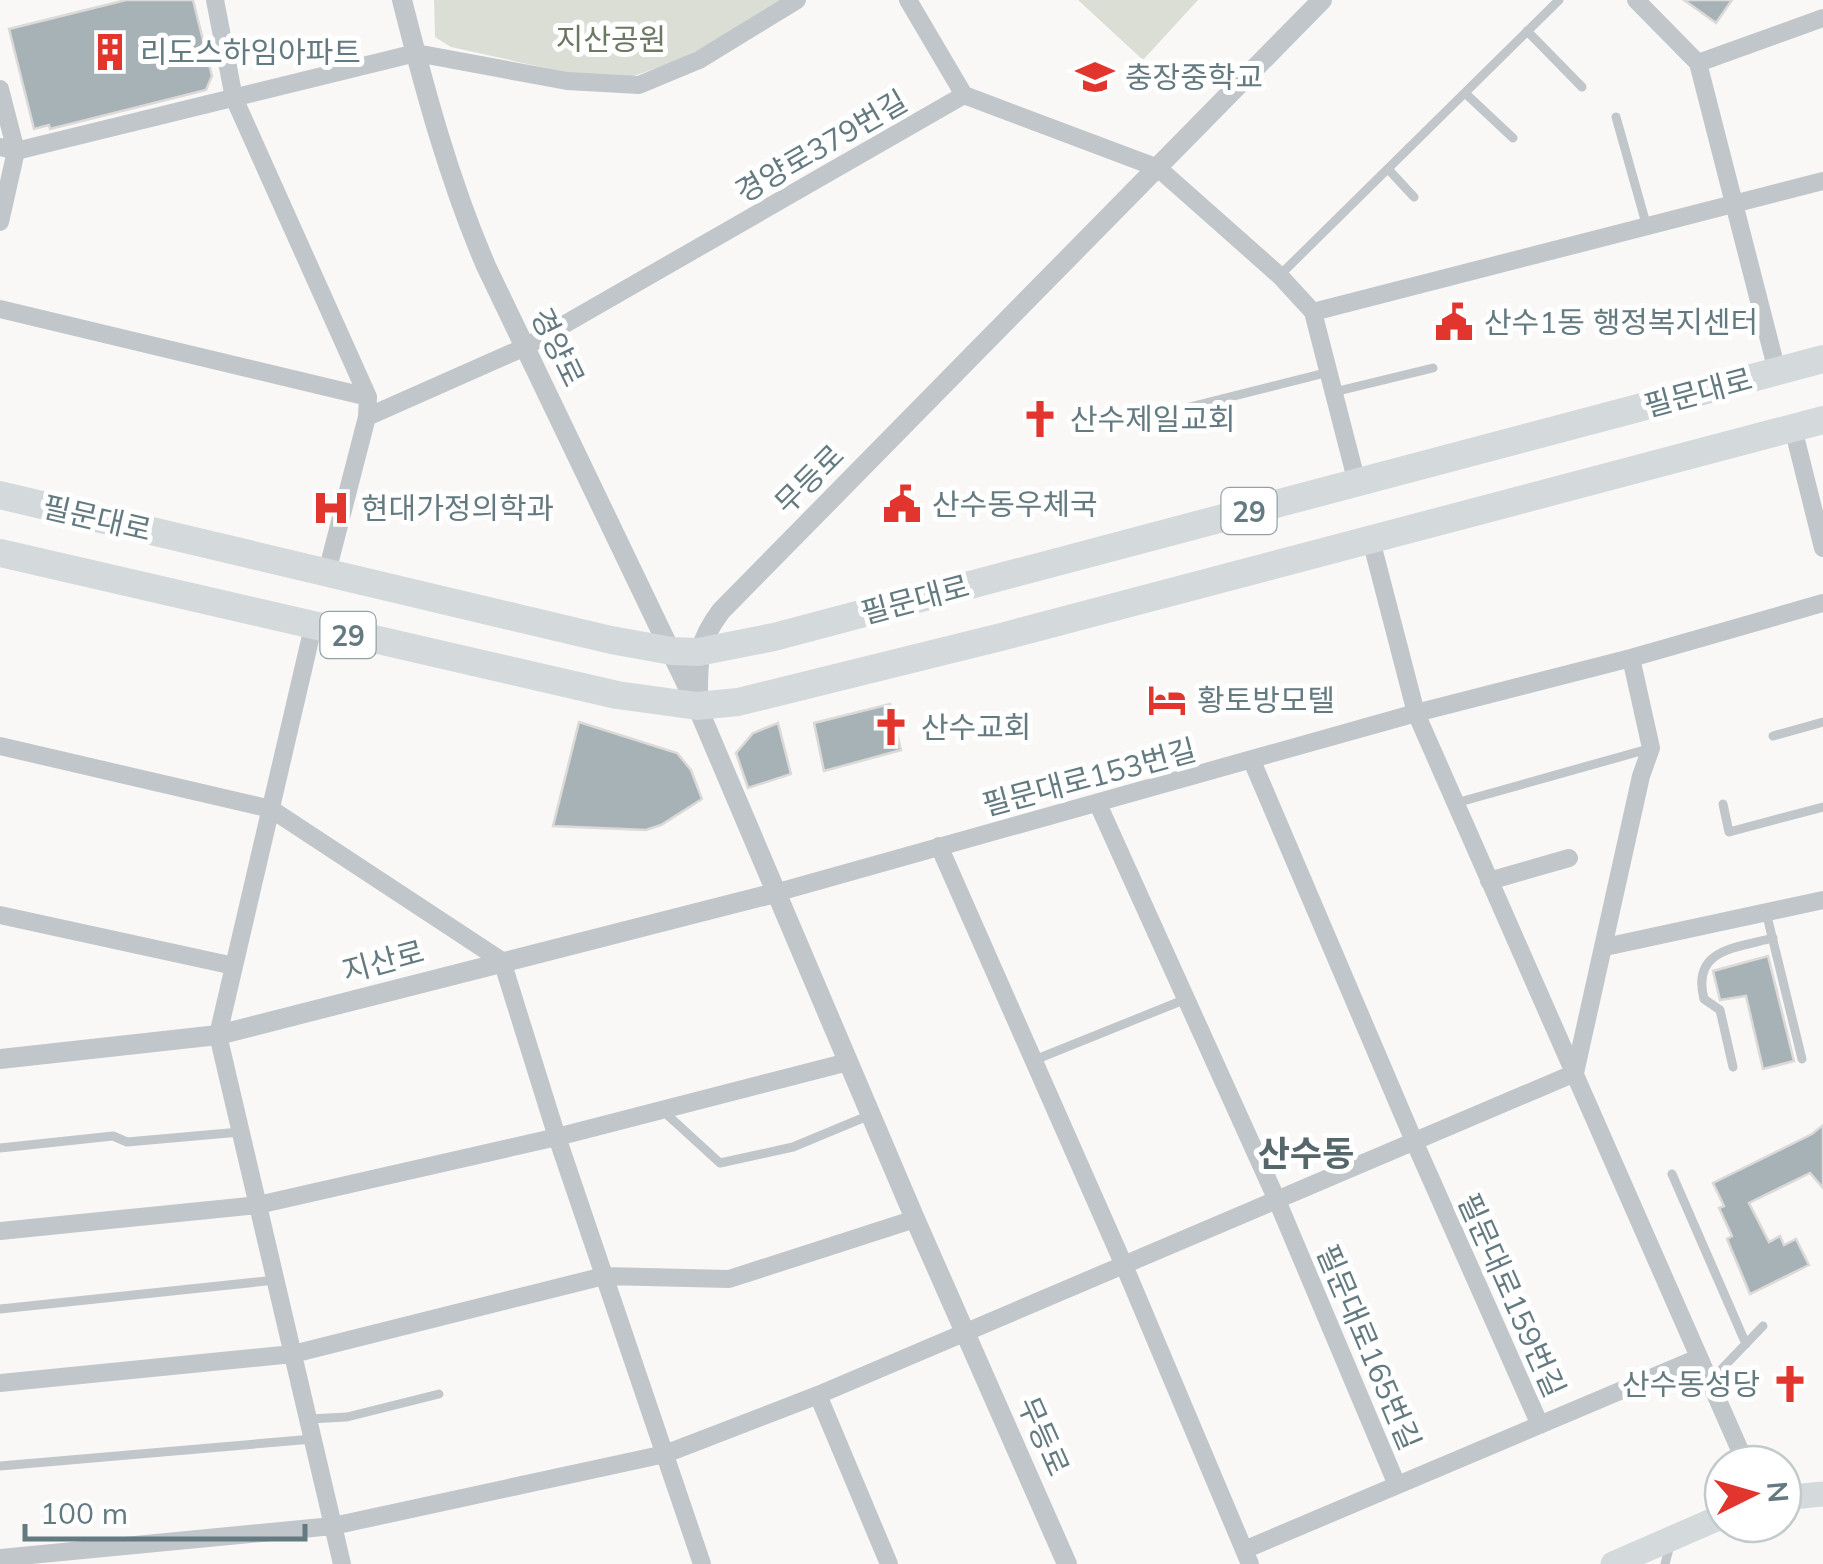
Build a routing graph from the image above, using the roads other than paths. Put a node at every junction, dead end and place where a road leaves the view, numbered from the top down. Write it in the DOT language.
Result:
graph roads {
  1 [pos="215,0"];
  2 [pos="402,0"];
  3 [pos="797,0"];
  4 [pos="908,0"];
  5 [pos="1322,0"];
  6 [pos="1559,0"];
  7 [pos="1636,0"];
  8 [pos="1823,18"];
  9 [pos="1528,32"];
  10 [pos="416,53"];
  11 [pos="1698,63"];
  12 [pos="1582,87"];
  13 [pos="0,89"];
  14 [pos="1465,93"];
  15 [pos="964,95"];
  16 [pos="234,98"];
  17 [pos="1616,117"];
  18 [pos="1513,138"];
  19 [pos="8,149"];
  20 [pos="1158,168"];
  21 [pos="1388,169"];
  22 [pos="1823,181"];
  23 [pos="1414,198"];
  24 [pos="1736,204"];
  25 [pos="0,222"];
  26 [pos="1647,227"];
  27 [pos="1280,276"];
  28 [pos="0,310"];
  29 [pos="1313,312"];
  30 [pos="525,347"];
  31 [pos="1823,359"];
  32 [pos="1434,368"];
  33 [pos="1777,371"];
  34 [pos="1328,372"];
  35 [pos="1334,392"];
  36 [pos="368,397"];
  37 [pos="1162,414"];
  38 [pos="367,417"];
  39 [pos="1823,420"];
  40 [pos="1793,428"];
  41 [pos="1357,483"];
  42 [pos="0,495"];
  43 [pos="1371,540"];
  44 [pos="1823,548"];
  45 [pos="0,553"];
  46 [pos="326,572"];
  47 [pos="1823,604"];
  48 [pos="313,627"];
  49 [pos="685,652"];
  50 [pos="1631,658"];
  51 [pos="698,706"];
  52 [pos="1416,713"];
  53 [pos="1823,722"];
  54 [pos="1773,736"];
  55 [pos="0,746"];
  56 [pos="1650,748"];
  57 [pos="1252,761"];
  58 [pos="1098,804"];
  59 [pos="1454,804"];
  60 [pos="1723,804"];
  61 [pos="1823,808"];
  62 [pos="271,809"];
  63 [pos="939,846"];
  64 [pos="1569,858"];
  65 [pos="1489,881"];
  66 [pos="776,892"];
  67 [pos="1823,900"];
  68 [pos="1766,912"];
  69 [pos="0,915"];
  70 [pos="1773,938"];
  71 [pos="1605,947"];
  72 [pos="502,961"];
  73 [pos="234,966"];
  74 [pos="1186,999"];
  75 [pos="218,1036"];
  76 [pos="0,1059"];
  77 [pos="1802,1059"];
  78 [pos="1032,1061"];
  79 [pos="848,1062"];
  80 [pos="1733,1067"];
  81 [pos="1575,1074"];
  82 [pos="663,1111"];
  83 [pos="870,1115"];
  84 [pos="241,1132"];
  85 [pos="557,1138"];
  86 [pos="1414,1141"];
  87 [pos="0,1148"];
  88 [pos="1672,1174"];
  89 [pos="1276,1198"];
  90 [pos="258,1204"];
  91 [pos="915,1219"];
  92 [pos="0,1231"];
  93 [pos="1123,1263"];
  94 [pos="604,1276"];
  95 [pos="276,1280"];
  96 [pos="0,1309"];
  97 [pos="1764,1326"];
  98 [pos="966,1333"];
  99 [pos="1746,1344"];
  100 [pos="293,1354"];
  101 [pos="1698,1358"];
  102 [pos="1709,1382"];
  103 [pos="0,1383"];
  104 [pos="439,1394"];
  105 [pos="818,1395"];
  106 [pos="308,1420"];
  107 [pos="1540,1425"];
  108 [pos="312,1439"];
  109 [pos="1737,1444"];
  110 [pos="664,1454"];
  111 [pos="0,1466"];
  112 [pos="1398,1485"];
  113 [pos="1703,1525"];
  114 [pos="333,1526"];
  115 [pos="1672,1538"];
  116 [pos="1247,1557"];
  117 [pos="0,1558"];
  118 [pos="342,1564"];
  119 [pos="702,1564"];
  120 [pos="890,1564"];
  121 [pos="1067,1564"];
  122 [pos="1613,1564"];
  123 [pos="1665,1564"];
  1 -- 16 [label="street"];
  2 -- 10 [label="street, 경양로"];
  3 -- 10 [label="street"];
  4 -- 15 [label="street"];
  5 -- 20 [label="street, 무등로"];
  6 -- 9 [label="lane"];
  7 -- 11 [label="street"];
  8 -- 11 [label="street"];
  9 -- 12 [label="lane"];
  9 -- 14 [label="lane"];
  10 -- 16 [label="street"];
  10 -- 30 [label="street, 경양로"];
  11 -- 24 [label="street"];
  13 -- 19 [label="street"];
  14 -- 18 [label="lane"];
  14 -- 21 [label="lane"];
  15 -- 20 [label="street"];
  15 -- 30 [label="street, 경양로379번길"];
  16 -- 19 [label="street"];
  16 -- 36 [label="street"];
  17 -- 26 [label="lane"];
  19 -- 25 [label="street"];
  20 -- 27 [label="street"];
  20 -- 49 [label="street, 무등로"];
  21 -- 23 [label="lane"];
  21 -- 27 [label="lane"];
  22 -- 24 [label="street"];
  24 -- 26 [label="street"];
  24 -- 33 [label="street"];
  26 -- 29 [label="street"];
  27 -- 29 [label="street"];
  28 -- 36 [label="street"];
  29 -- 34 [label="street"];
  30 -- 38 [label="street, 경양로379번길"];
  30 -- 49 [label="street, 경양로"];
  31 -- 33 [label="main road, 필문대로 / 29"];
  32 -- 35 [label="lane"];
  33 -- 41 [label="main road, 필문대로 / 29"];
  34 -- 35 [label="street"];
  34 -- 37 [label="lane"];
  35 -- 41 [label="street"];
  36 -- 38 [label="street"];
  38 -- 46 [label="street"];
  39 -- 40 [label="main road, 필문대로 / 29"];
  40 -- 43 [label="main road, 필문대로 / 29"];
  40 -- 44 [label="street"];
  41 -- 49 [label="main road, 필문대로 / 29"];
  42 -- 46 [label="main road, 필문대로 / 29"];
  43 -- 51 [label="main road, 필문대로 / 29"];
  43 -- 52 [label="street"];
  45 -- 48 [label="main road, 필문대로 / 29"];
  46 -- 49 [label="main road, 필문대로 / 29"];
  47 -- 50 [label="street, 필문대로153번길"];
  48 -- 51 [label="main road, 필문대로 / 29"];
  48 -- 62 [label="street"];
  49 -- 51 [label="street, 경양로"];
  50 -- 52 [label="street, 필문대로153번길"];
  50 -- 56 [label="street"];
  51 -- 66 [label="street, 무등로"];
  52 -- 57 [label="street, 필문대로153번길"];
  52 -- 59 [label="street"];
  53 -- 54 [label="lane"];
  55 -- 62 [label="street"];
  56 -- 59 [label="lane"];
  56 -- 71 [label="street"];
  57 -- 58 [label="street, 필문대로153번길"];
  57 -- 86 [label="street, 필문대로159번길"];
  58 -- 63 [label="street, 필문대로153번길"];
  58 -- 74 [label="street, 필문대로165번길"];
  59 -- 65 [label="street"];
  60 -- 61 [label="lane"];
  62 -- 72 [label="street"];
  62 -- 73 [label="street"];
  63 -- 66 [label="street, 필문대로153번길"];
  63 -- 78 [label="street"];
  64 -- 65 [label="street"];
  65 -- 81 [label="street"];
  66 -- 72 [label="street, 지산로"];
  66 -- 79 [label="street, 무등로"];
  67 -- 68 [label="street"];
  68 -- 70 [label="lane"];
  68 -- 71 [label="street"];
  69 -- 73 [label="street"];
  70 -- 77 [label="lane"];
  70 -- 80 [label="lane"];
  71 -- 81 [label="street"];
  72 -- 75 [label="street, 지산로"];
  72 -- 85 [label="street"];
  73 -- 75 [label="street"];
  74 -- 78 [label="lane"];
  74 -- 89 [label="street, 필문대로165번길"];
  75 -- 76 [label="street, 지산로"];
  75 -- 84 [label="street"];
  78 -- 93 [label="street"];
  79 -- 82 [label="street"];
  79 -- 83 [label="street, 무등로"];
  81 -- 86 [label="street"];
  81 -- 101 [label="street"];
  82 -- 83 [label="lane"];
  82 -- 85 [label="street"];
  83 -- 91 [label="street, 무등로"];
  84 -- 87 [label="lane"];
  84 -- 90 [label="street"];
  85 -- 90 [label="street"];
  85 -- 94 [label="street"];
  86 -- 89 [label="street"];
  86 -- 107 [label="street, 필문대로159번길"];
  88 -- 99 [label="lane"];
  89 -- 93 [label="street"];
  89 -- 112 [label="street, 필문대로165번길"];
  90 -- 92 [label="street"];
  90 -- 95 [label="street"];
  91 -- 94 [label="street"];
  91 -- 98 [label="street, 무등로"];
  93 -- 98 [label="street"];
  93 -- 116 [label="street"];
  94 -- 100 [label="street"];
  94 -- 110 [label="street"];
  95 -- 96 [label="lane"];
  95 -- 100 [label="street"];
  97 -- 99 [label="lane"];
  98 -- 105 [label="street"];
  98 -- 121 [label="street, 무등로"];
  99 -- 102 [label="lane"];
  100 -- 103 [label="street"];
  100 -- 106 [label="street"];
  101 -- 102 [label="street"];
  101 -- 107 [label="street, 필문대로159번길"];
  102 -- 109 [label="street"];
  104 -- 106 [label="lane"];
  105 -- 110 [label="street"];
  105 -- 120 [label="street"];
  106 -- 108 [label="street"];
  107 -- 112 [label="street, 필문대로165번길"];
  108 -- 111 [label="lane"];
  108 -- 114 [label="street"];
  110 -- 114 [label="street"];
  110 -- 119 [label="street"];
  112 -- 116 [label="street"];
  113 -- 115 [label="main road"];
  114 -- 117 [label="street"];
  114 -- 118 [label="street"];
  115 -- 122 [label="main road"];
  115 -- 123 [label="lane"];
}
